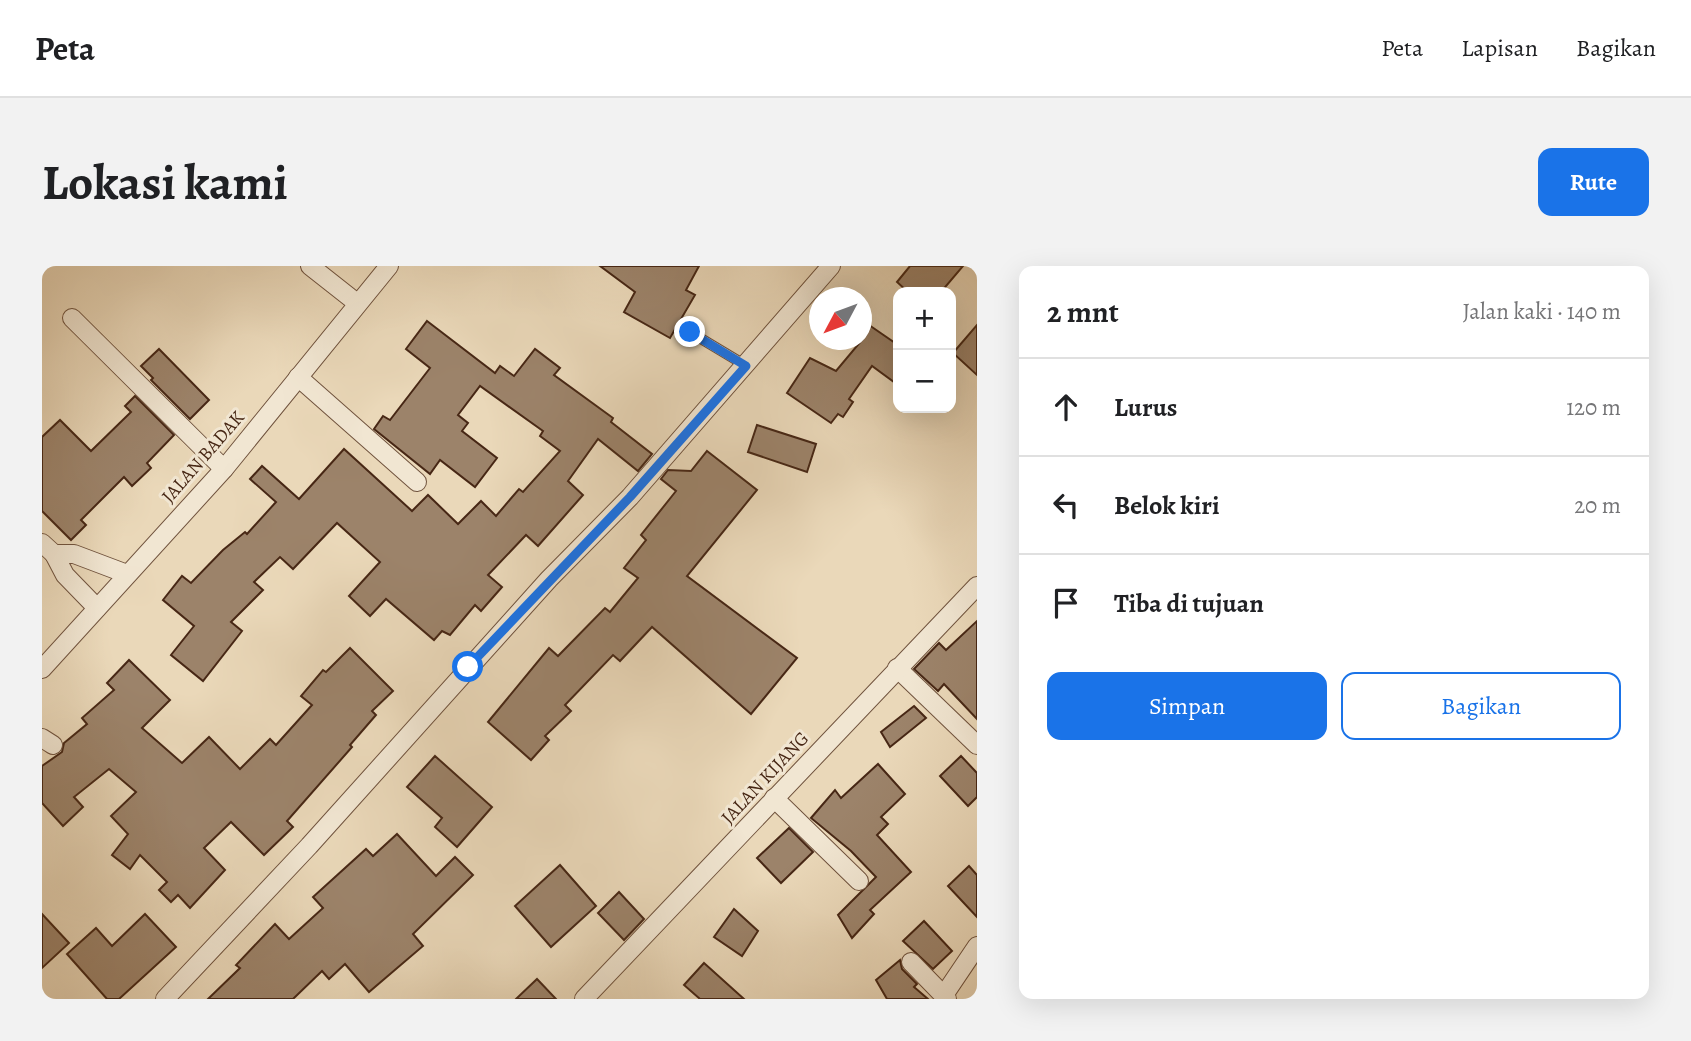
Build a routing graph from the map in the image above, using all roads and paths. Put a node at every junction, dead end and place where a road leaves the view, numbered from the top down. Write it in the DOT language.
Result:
graph roads {
  1 [pos="310,266"];
  2 [pos="389,266"];
  3 [pos="831,266"];
  4 [pos="356,303"];
  5 [pos="72,318"];
  6 [pos="690,332"];
  7 [pos="746,366"];
  8 [pos="298,377"];
  9 [pos="224,469"];
  10 [pos="417,482"];
  11 [pos="48,548"];
  12 [pos="127,574"];
  13 [pos="977,586"];
  14 [pos="97,608"];
  15 [pos="897,668"];
  16 [pos="42,669"];
  17 [pos="977,746"];
  18 [pos="774,798"];
  19 [pos="859,881"];
  20 [pos="977,946"];
  21 [pos="911,962"];
  22 [pos="945,997"];
  23 [pos="165,999"];
  24 [pos="584,999"];
  1 -- 4 [label="street"];
  2 -- 4 [label="street, JALAN BADAK"];
  3 -- 7 [label="street"];
  4 -- 8 [label="street, JALAN BADAK"];
  5 -- 9 [label="street"];
  6 -- 7 [label="lane"];
  7 -- 23 [label="street"];
  8 -- 9 [label="street, JALAN BADAK"];
  8 -- 10 [label="street"];
  9 -- 12 [label="street, JALAN BADAK"];
  11 -- 12 [label="street"];
  11 -- 14 [label="street"];
  12 -- 14 [label="street, JALAN BADAK"];
  13 -- 15 [label="street, JALAN KIJANG"];
  14 -- 16 [label="street, JALAN BADAK"];
  15 -- 17 [label="street"];
  15 -- 18 [label="street, JALAN KIJANG"];
  18 -- 19 [label="street"];
  18 -- 24 [label="street, JALAN KIJANG"];
  20 -- 22 [label="street"];
  21 -- 22 [label="street"];
}
